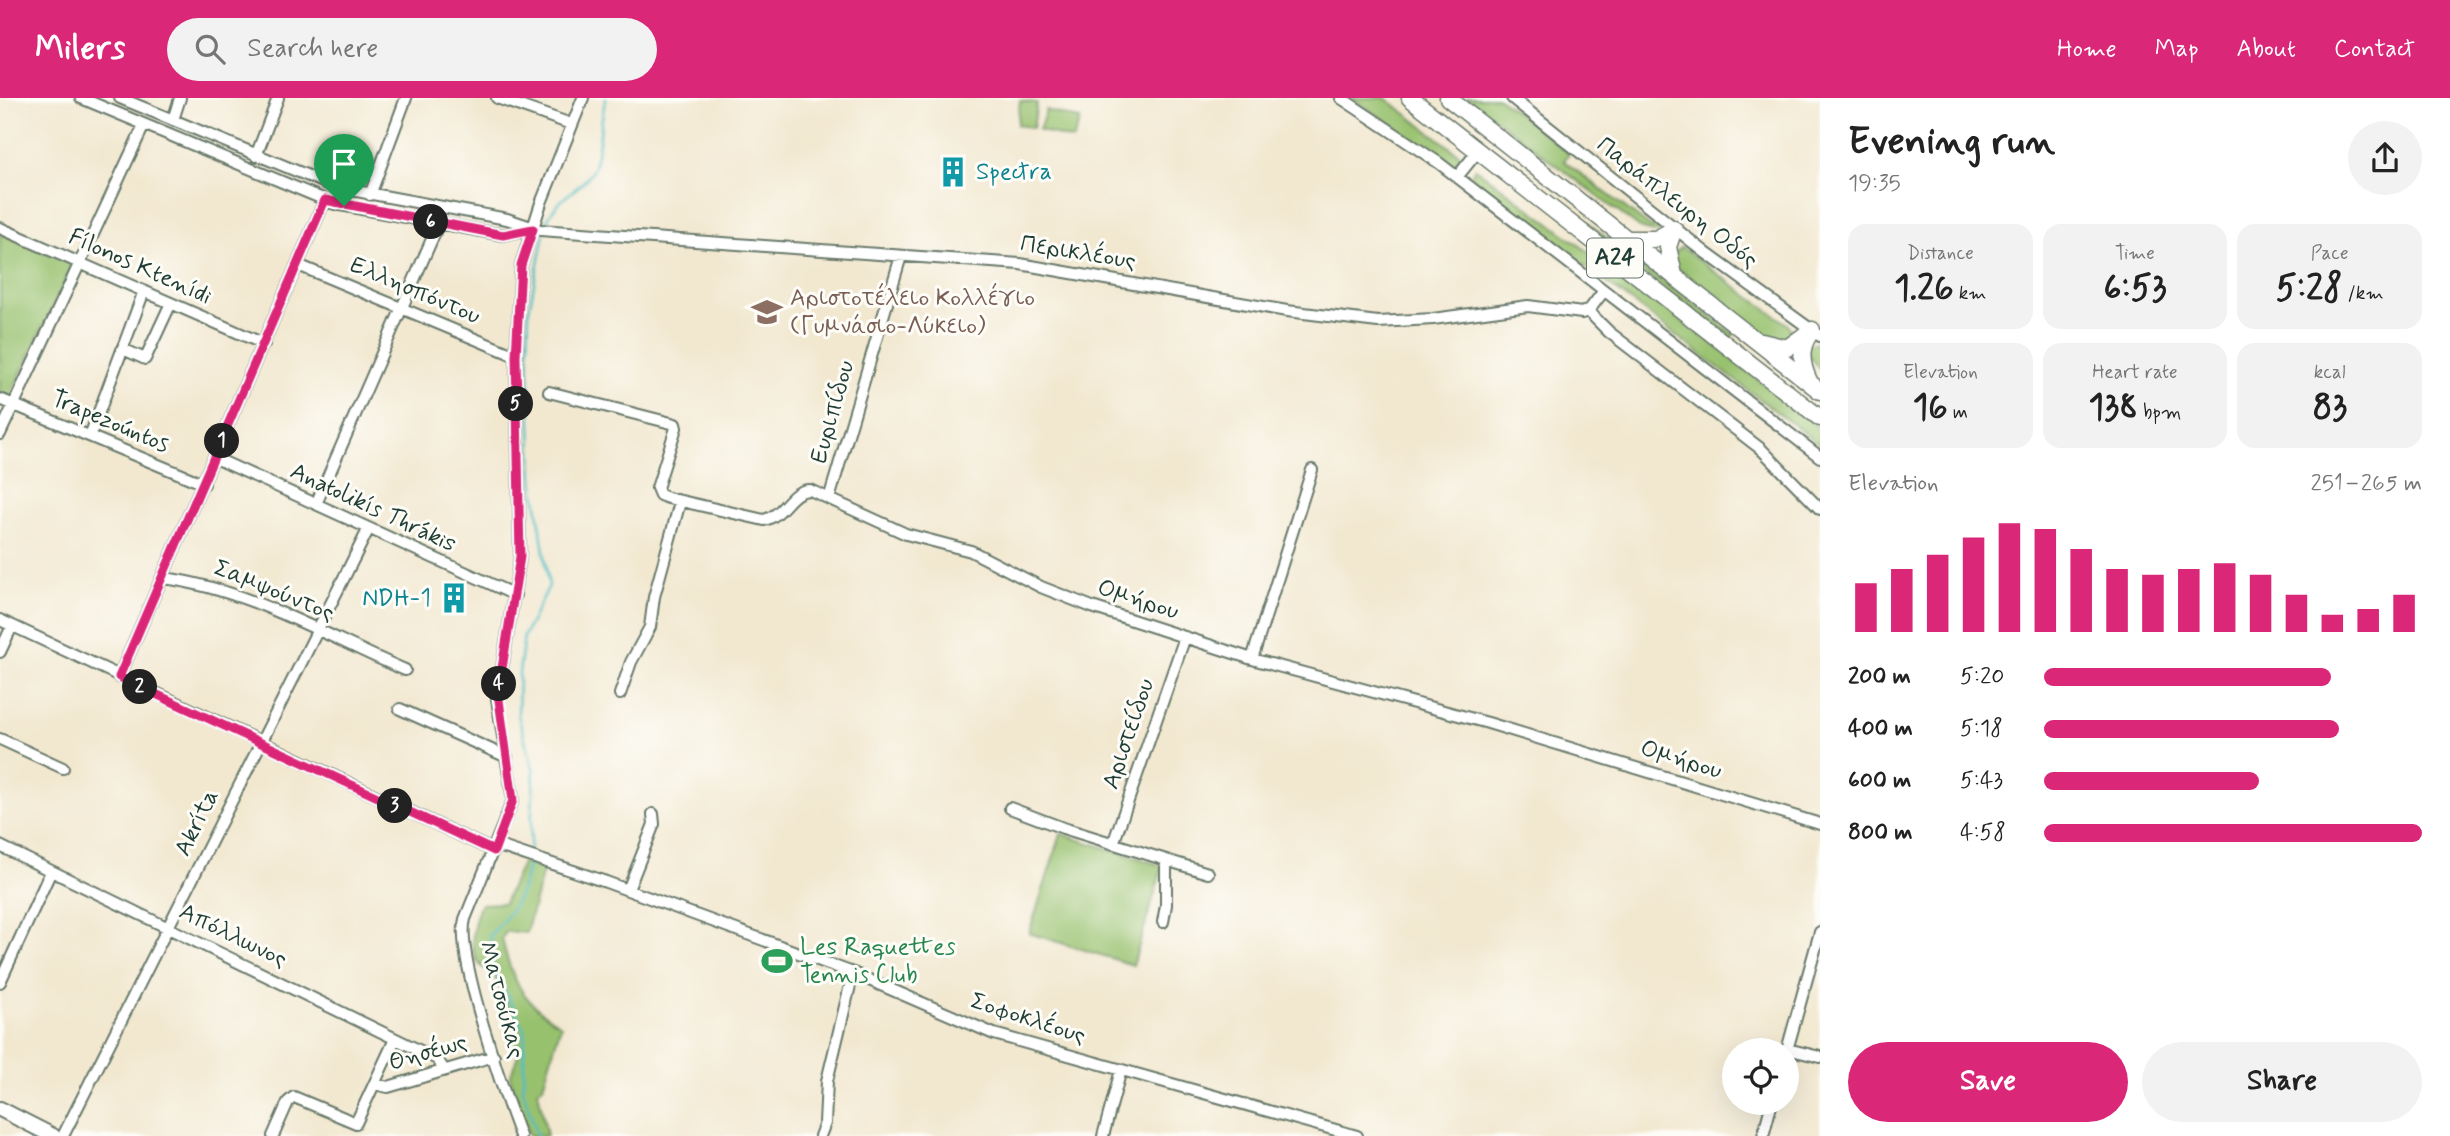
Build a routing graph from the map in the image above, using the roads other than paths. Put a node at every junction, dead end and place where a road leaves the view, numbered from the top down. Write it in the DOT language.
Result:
graph roads {
  1 [pos="82,98"];
  2 [pos="120,98"];
  3 [pos="180,98"];
  4 [pos="278,98"];
  5 [pos="405,98"];
  6 [pos="497,98"];
  7 [pos="583,98"];
  8 [pos="1341,98"];
  9 [pos="1410,98"];
  10 [pos="1448,98"];
  11 [pos="1512,98"];
  12 [pos="173,120"];
  13 [pos="571,124"];
  14 [pos="144,125"];
  15 [pos="1478,151"];
  16 [pos="256,156"];
  17 [pos="1457,177"];
  18 [pos="370,195"];
  19 [pos="325,200"];
  20 [pos="439,223"];
  21 [pos="0,228"];
  22 [pos="1674,229"];
  23 [pos="536,230"];
  24 [pos="1627,239"];
  25 [pos="901,256"];
  26 [pos="78,262"];
  27 [pos="298,265"];
  28 [pos="1674,275"];
  29 [pos="144,291"];
  30 [pos="1603,292"];
  31 [pos="171,303"];
  32 [pos="402,309"];
  33 [pos="1588,311"];
  34 [pos="1738,328"];
  35 [pos="1816,333"];
  36 [pos="264,344"];
  37 [pos="123,349"];
  38 [pos="516,356"];
  39 [pos="1815,387"];
  40 [pos="549,392"];
  41 [pos="0,399"];
  42 [pos="12,404"];
  43 [pos="1820,418"];
  44 [pos="0,434"];
  45 [pos="90,436"];
  46 [pos="1820,457"];
  47 [pos="215,458"];
  48 [pos="1312,470"];
  49 [pos="204,484"];
  50 [pos="829,499"];
  51 [pos="680,502"];
  52 [pos="316,504"];
  53 [pos="1820,509"];
  54 [pos="368,530"];
  55 [pos="163,578"];
  56 [pos="515,595"];
  57 [pos="0,621"];
  58 [pos="12,626"];
  59 [pos="317,632"];
  60 [pos="1185,637"];
  61 [pos="0,652"];
  62 [pos="1252,659"];
  63 [pos="405,670"];
  64 [pos="119,677"];
  65 [pos="620,694"];
  66 [pos="400,709"];
  67 [pos="0,739"];
  68 [pos="260,743"];
  69 [pos="507,757"];
  70 [pos="62,768"];
  71 [pos="1010,808"];
  72 [pos="653,814"];
  73 [pos="1820,824"];
  74 [pos="1113,844"];
  75 [pos="0,846"];
  76 [pos="495,848"];
  77 [pos="1166,860"];
  78 [pos="51,870"];
  79 [pos="1208,873"];
  80 [pos="628,890"];
  81 [pos="1163,922"];
  82 [pos="168,928"];
  83 [pos="1820,932"];
  84 [pos="853,972"];
  85 [pos="0,982"];
  86 [pos="1790,1038"];
  87 [pos="395,1039"];
  88 [pos="1799,1052"];
  89 [pos="494,1056"];
  90 [pos="1820,1057"];
  91 [pos="444,1069"];
  92 [pos="1121,1070"];
  93 [pos="374,1084"];
  94 [pos="0,1109"];
  95 [pos="1769,1115"];
  96 [pos="53,1136"];
  97 [pos="63,1136"];
  98 [pos="273,1136"];
  99 [pos="520,1136"];
  100 [pos="820,1136"];
  101 [pos="1103,1136"];
  102 [pos="1357,1136"];
  103 [pos="1763,1136"];
  1 -- 14 [label="street"];
  2 -- 12 [label="street"];
  3 -- 12 [label="street"];
  4 -- 16 [label="street"];
  5 -- 18 [label="street"];
  6 -- 13 [label="street"];
  7 -- 13 [label="street, Ματσούκας"];
  8 -- 17 [label="street"];
  9 -- 15 [label="highway, Α24"];
  10 -- 24 [label="highway, Α24"];
  11 -- 22 [label="street, Παράπλευρη Οδός"];
  12 -- 16 [label="street"];
  13 -- 23 [label="street, Ματσούκας"];
  14 -- 19 [label="street"];
  14 -- 26 [label="street"];
  15 -- 17 [label="street"];
  15 -- 43 [label="highway, Α24"];
  16 -- 18 [label="street"];
  17 -- 30 [label="street"];
  18 -- 23 [label="street"];
  19 -- 20 [label="street"];
  19 -- 27 [label="street"];
  20 -- 23 [label="street"];
  20 -- 32 [label="street"];
  21 -- 26 [label="street, Fílonos Ktenídi"];
  22 -- 24 [label="highway"];
  22 -- 28 [label="highway"];
  22 -- 35 [label="street, Παράπλευρη Οδός"];
  23 -- 25 [label="street, Περικλέους"];
  23 -- 38 [label="street, Ματσούκας"];
  24 -- 28 [label="highway, Α24"];
  25 -- 33 [label="street, Περικλέους"];
  25 -- 50 [label="street, Ευριπίδου"];
  26 -- 29 [label="street, Fílonos Ktenídi"];
  26 -- 42 [label="street"];
  27 -- 32 [label="street, Ελλησπόντου"];
  27 -- 36 [label="street"];
  28 -- 34 [label="highway, Α24"];
  29 -- 31 [label="street, Fílonos Ktenídi"];
  29 -- 37 [label="street"];
  30 -- 33 [label="street"];
  30 -- 46 [label="street"];
  31 -- 36 [label="street, Fílonos Ktenídi"];
  31 -- 37 [label="street"];
  32 -- 38 [label="street, Ελλησπόντου"];
  32 -- 52 [label="street"];
  33 -- 53 [label="street"];
  34 -- 35 [label="highway"];
  34 -- 39 [label="highway, Α24"];
  35 -- 39 [label="highway"];
  36 -- 47 [label="street"];
  37 -- 45 [label="street"];
  38 -- 56 [label="street, Ματσούκας"];
  40 -- 51 [label="street"];
  41 -- 42 [label="street, Trapezoúntos"];
  42 -- 44 [label="street"];
  42 -- 45 [label="street, Trapezoúntos"];
  45 -- 49 [label="street, Trapezoúntos"];
  47 -- 49 [label="street"];
  47 -- 52 [label="street, Anatolikís Thrákis"];
  48 -- 62 [label="street"];
  49 -- 55 [label="street"];
  50 -- 51 [label="street, Ομήρου"];
  50 -- 60 [label="street, Ομήρου"];
  51 -- 65 [label="street"];
  52 -- 54 [label="street, Anatolikís Thrákis"];
  54 -- 56 [label="street, Anatolikís Thrákis"];
  54 -- 59 [label="street, Akríta"];
  55 -- 59 [label="street, Σαμψούντος"];
  55 -- 64 [label="street"];
  56 -- 69 [label="street, Ματσούκας"];
  57 -- 58 [label="street, Σοφοκλέους"];
  58 -- 61 [label="street"];
  58 -- 64 [label="street, Σοφοκλέους"];
  59 -- 63 [label="street, Σαμψούντος"];
  59 -- 68 [label="street, Akríta"];
  60 -- 62 [label="street, Ομήρου"];
  60 -- 74 [label="street, Αριστείδου"];
  62 -- 73 [label="street, Ομήρου"];
  64 -- 68 [label="street, Σοφοκλέους"];
  66 -- 69 [label="street"];
  67 -- 70 [label="street"];
  68 -- 76 [label="street, Σοφοκλέους"];
  68 -- 82 [label="street, Akríta"];
  69 -- 76 [label="street, Ματσούκας"];
  71 -- 74 [label="street"];
  72 -- 80 [label="street"];
  74 -- 77 [label="street"];
  75 -- 78 [label="street, Απόλλωνος"];
  76 -- 80 [label="street, Σοφοκλέους"];
  76 -- 89 [label="street, Ματσούκας"];
  77 -- 79 [label="street"];
  77 -- 81 [label="street"];
  78 -- 82 [label="street, Απόλλωνος"];
  78 -- 85 [label="street"];
  80 -- 84 [label="street, Σοφοκλέους"];
  82 -- 87 [label="street, Απόλλωνος"];
  82 -- 97 [label="street, Akríta"];
  83 -- 86 [label="street"];
  84 -- 92 [label="street, Σοφοκλέους"];
  84 -- 100 [label="street"];
  87 -- 91 [label="street, Απόλλωνος"];
  87 -- 93 [label="street"];
  88 -- 90 [label="street"];
  89 -- 91 [label="street, Θησέως"];
  89 -- 99 [label="street, Ματσούκας"];
  91 -- 93 [label="street, Θησέως"];
  92 -- 101 [label="street"];
  92 -- 102 [label="street, Σοφοκλέους"];
  93 -- 98 [label="street"];
  94 -- 96 [label="main road"];
  95 -- 103 [label="street"];
}
